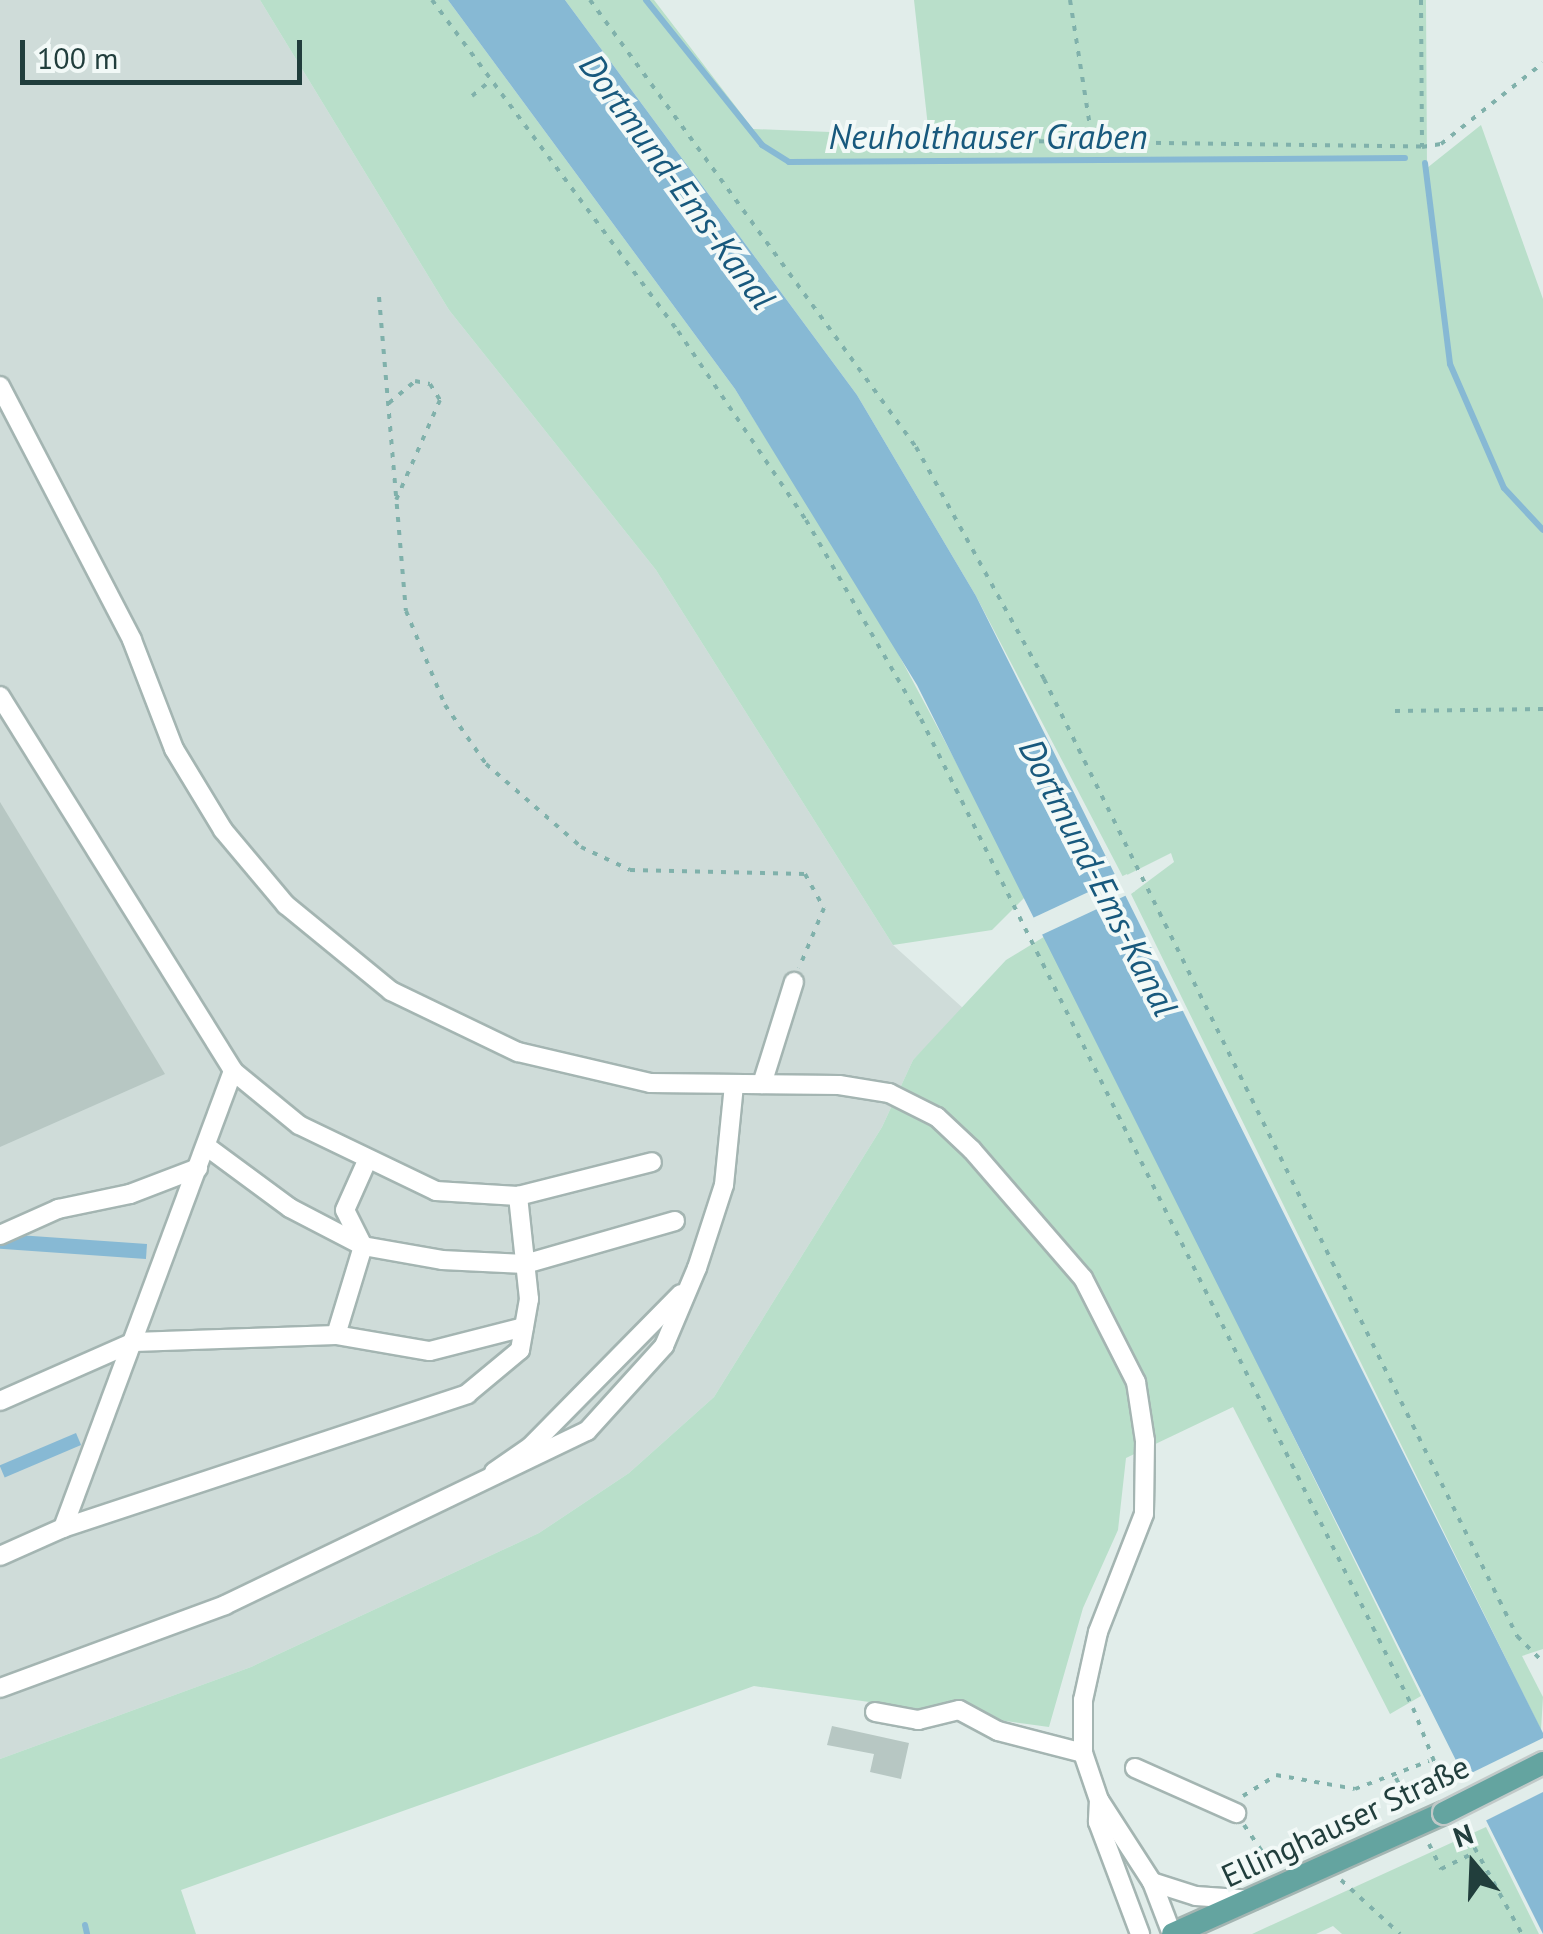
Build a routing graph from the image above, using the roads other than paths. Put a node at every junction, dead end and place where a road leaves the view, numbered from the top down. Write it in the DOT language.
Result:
graph roads {
  1 [pos="0,386"];
  2 [pos="0,696"];
  3 [pos="794,982"];
  4 [pos="233,1071"];
  5 [pos="734,1084"];
  6 [pos="762,1084"];
  7 [pos="206,1146"];
  8 [pos="652,1162"];
  9 [pos="366,1163"];
  10 [pos="198,1168"];
  11 [pos="518,1196"];
  12 [pos="675,1221"];
  13 [pos="0,1234"];
  14 [pos="363,1246"];
  15 [pos="525,1264"];
  16 [pos="697,1268"];
  17 [pos="524,1327"];
  18 [pos="336,1334"];
  19 [pos="134,1342"];
  20 [pos="0,1401"];
  21 [pos="451,1501"];
  22 [pos="63,1528"];
  23 [pos="0,1556"];
  24 [pos="0,1688"];
  25 [pos="874,1712"];
  26 [pos="1083,1754"];
  27 [pos="1543,1764"];
  28 [pos="1135,1768"];
  29 [pos="1099,1800"];
  30 [pos="1236,1813"];
  31 [pos="1152,1882"];
  32 [pos="1253,1900"];
  33 [pos="1140,1934"];
  34 [pos="1172,1934"];
  1 -- 5 [label="lane"];
  2 -- 4 [label="lane"];
  3 -- 6 [label="lane"];
  4 -- 7 [label="lane"];
  4 -- 9 [label="lane"];
  5 -- 6 [label="lane"];
  5 -- 16 [label="lane"];
  6 -- 26 [label="lane"];
  7 -- 10 [label="lane"];
  7 -- 14 [label="lane"];
  8 -- 11 [label="lane"];
  9 -- 11 [label="lane"];
  9 -- 14 [label="lane"];
  10 -- 13 [label="lane"];
  10 -- 19 [label="lane"];
  11 -- 15 [label="lane"];
  12 -- 15 [label="lane"];
  14 -- 15 [label="lane"];
  14 -- 18 [label="lane"];
  15 -- 17 [label="lane"];
  16 -- 21 [label="lane"];
  16 -- 21 [label="lane"];
  17 -- 18 [label="lane"];
  17 -- 22 [label="lane"];
  18 -- 19 [label="lane"];
  19 -- 20 [label="lane"];
  19 -- 22 [label="lane"];
  21 -- 24 [label="lane"];
  22 -- 23 [label="lane"];
  25 -- 26 [label="lane"];
  26 -- 29 [label="lane"];
  27 -- 32 [label="main road, Ellinghauser Straße, bridge"];
  28 -- 30 [label="lane"];
  29 -- 31 [label="lane"];
  29 -- 33 [label="lane"];
  31 -- 32 [label="lane"];
  31 -- 34 [label="lane"];
  32 -- 34 [label="main road, Ellinghauser Straße"];
}
